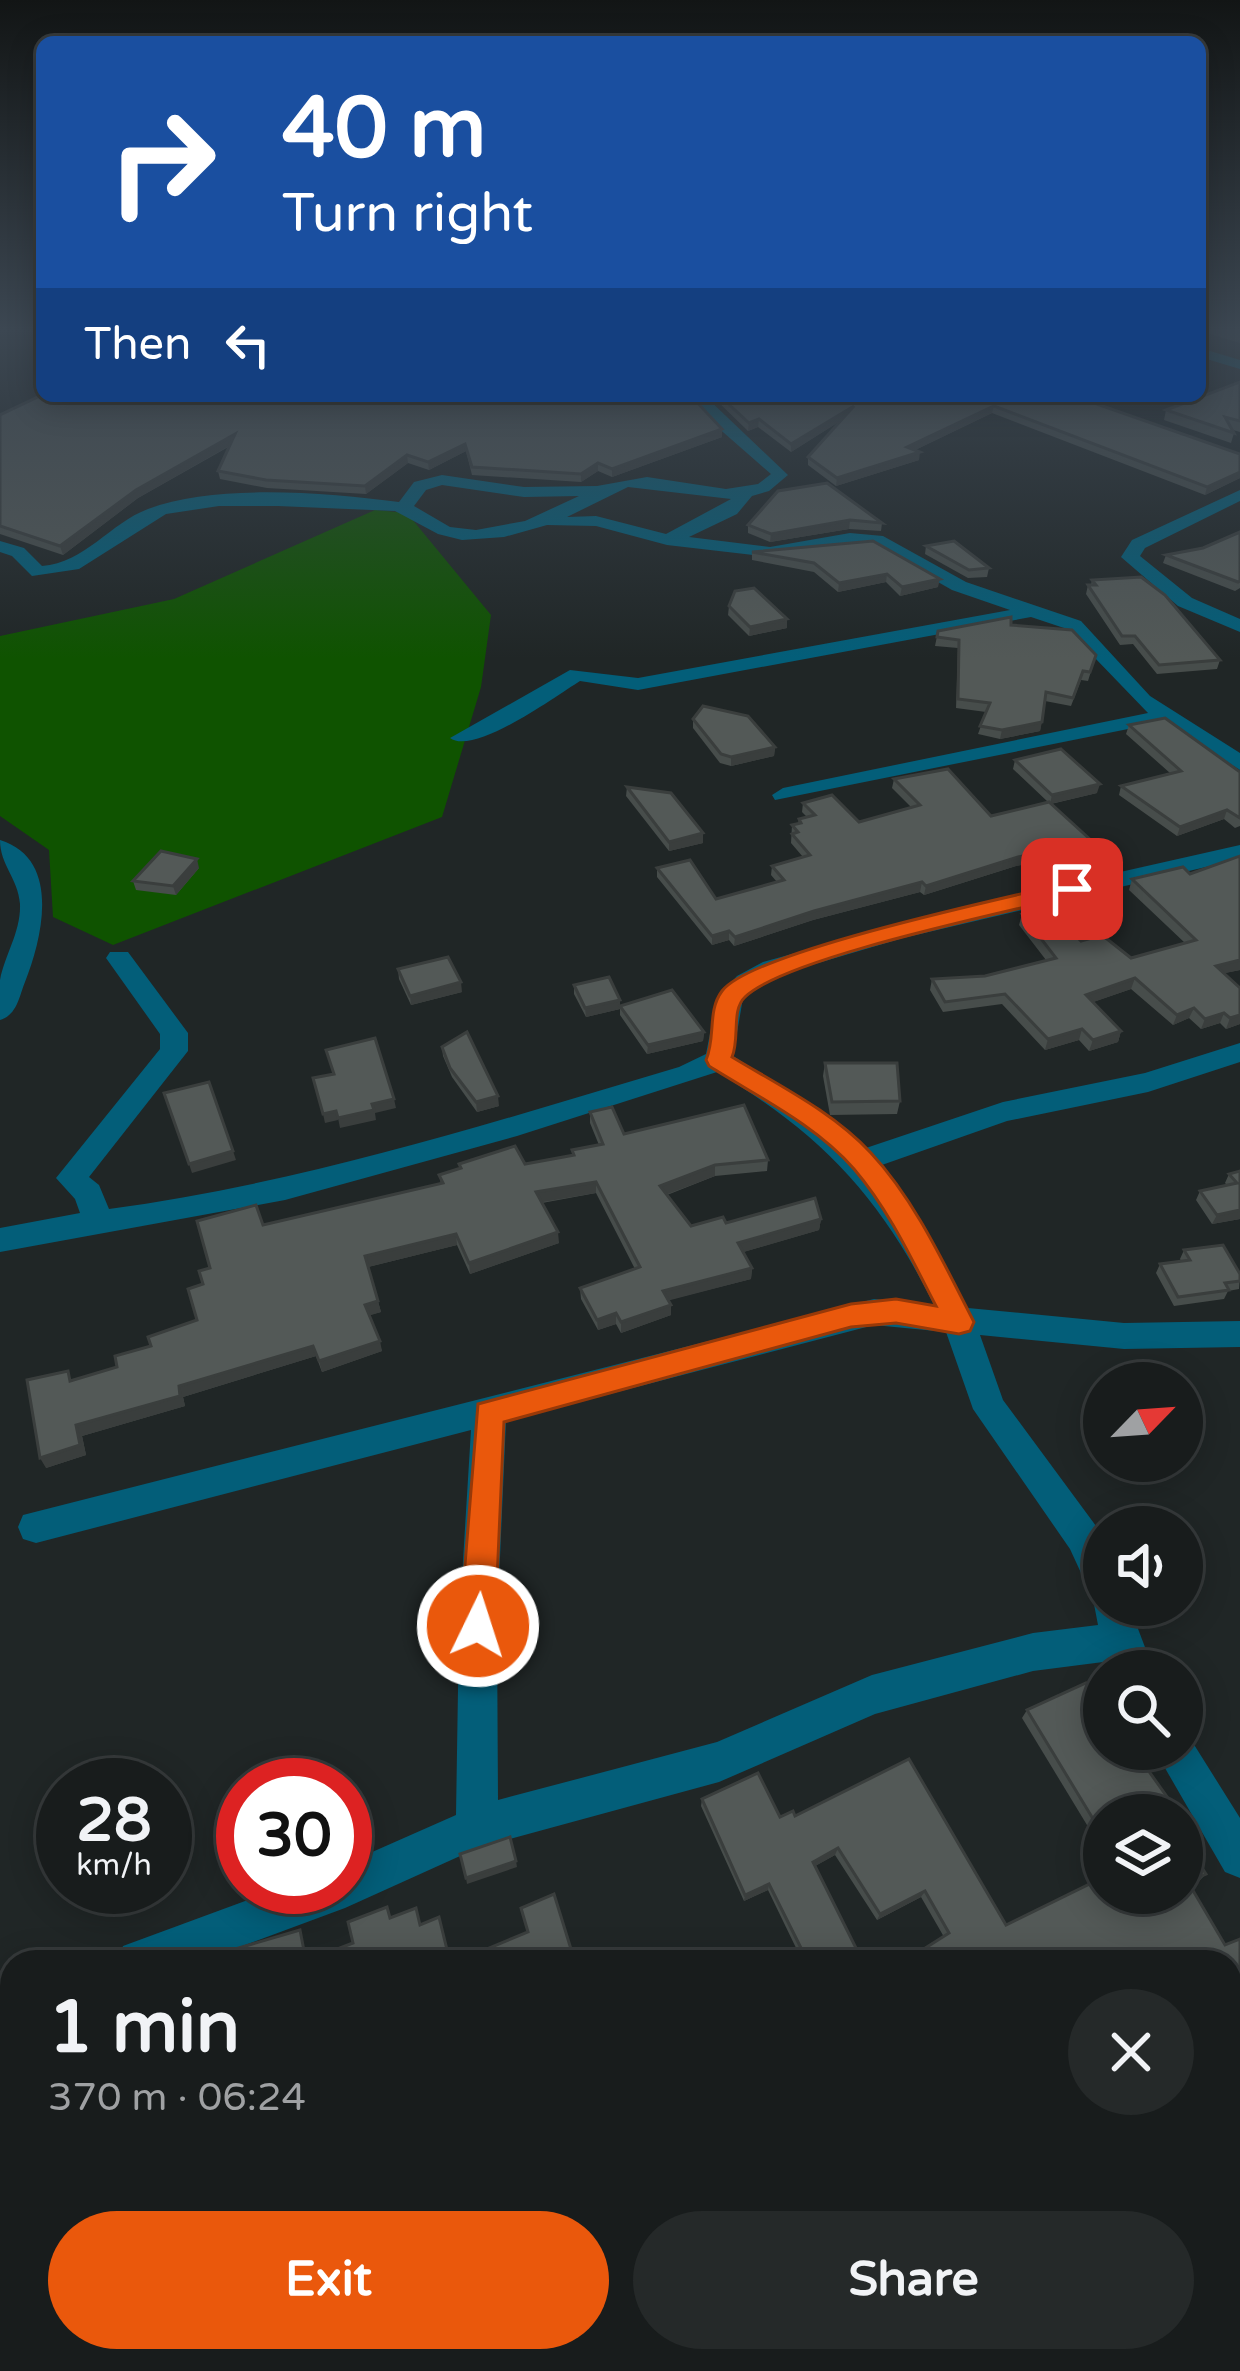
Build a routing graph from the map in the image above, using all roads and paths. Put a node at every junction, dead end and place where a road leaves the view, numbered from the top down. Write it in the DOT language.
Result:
graph roads {
  1 [pos="740,438"];
  2 [pos="596,491"];
  3 [pos="746,493"];
  4 [pos="1240,495"];
  5 [pos="404,508"];
  6 [pos="536,524"];
  7 [pos="668,540"];
  8 [pos="0,546"];
  9 [pos="1049,616"];
  10 [pos="1240,626"];
  11 [pos="1162,716"];
  12 [pos="461,738"];
  13 [pos="1240,763"];
  14 [pos="783,795"];
  15 [pos="0,848"];
  16 [pos="1240,852"];
  17 [pos="119,958"];
  18 [pos="0,1011"];
  19 [pos="1240,1052"];
  20 [pos="718,1060"];
  21 [pos="862,1161"];
  22 [pos="98,1221"];
  23 [pos="0,1240"];
  24 [pos="959,1322"];
  25 [pos="1240,1334"];
  26 [pos="489,1413"];
  27 [pos="36,1527"];
  28 [pos="1083,1534"];
  29 [pos="1121,1639"];
  30 [pos="1187,1770"];
  31 [pos="477,1827"];
  32 [pos="1240,1857"];
  33 [pos="372,1874"];
  34 [pos="268,1914"];
  35 [pos="171,1950"];
  1 -- 3 [label="street"];
  2 -- 3 [label="street"];
  2 -- 5 [label="street"];
  2 -- 6 [label="street"];
  3 -- 7 [label="street"];
  4 -- 10 [label="street"];
  5 -- 6 [label="street"];
  5 -- 8 [label="street"];
  6 -- 7 [label="street"];
  7 -- 9 [label="street"];
  9 -- 11 [label="street"];
  9 -- 12 [label="street"];
  11 -- 13 [label="street"];
  11 -- 14 [label="street"];
  15 -- 18 [label="street"];
  16 -- 20 [label="street"];
  17 -- 22 [label="street"];
  19 -- 21 [label="street"];
  20 -- 21 [label="street"];
  20 -- 22 [label="street"];
  21 -- 24 [label="street"];
  22 -- 23 [label="street"];
  24 -- 25 [label="street"];
  24 -- 26 [label="street"];
  24 -- 28 [label="street"];
  26 -- 27 [label="street"];
  26 -- 31 [label="street"];
  29 -- 31 [label="street"];
  30 -- 32 [label="street"];
  31 -- 33 [label="street"];
  34 -- 35 [label="street"];
}
